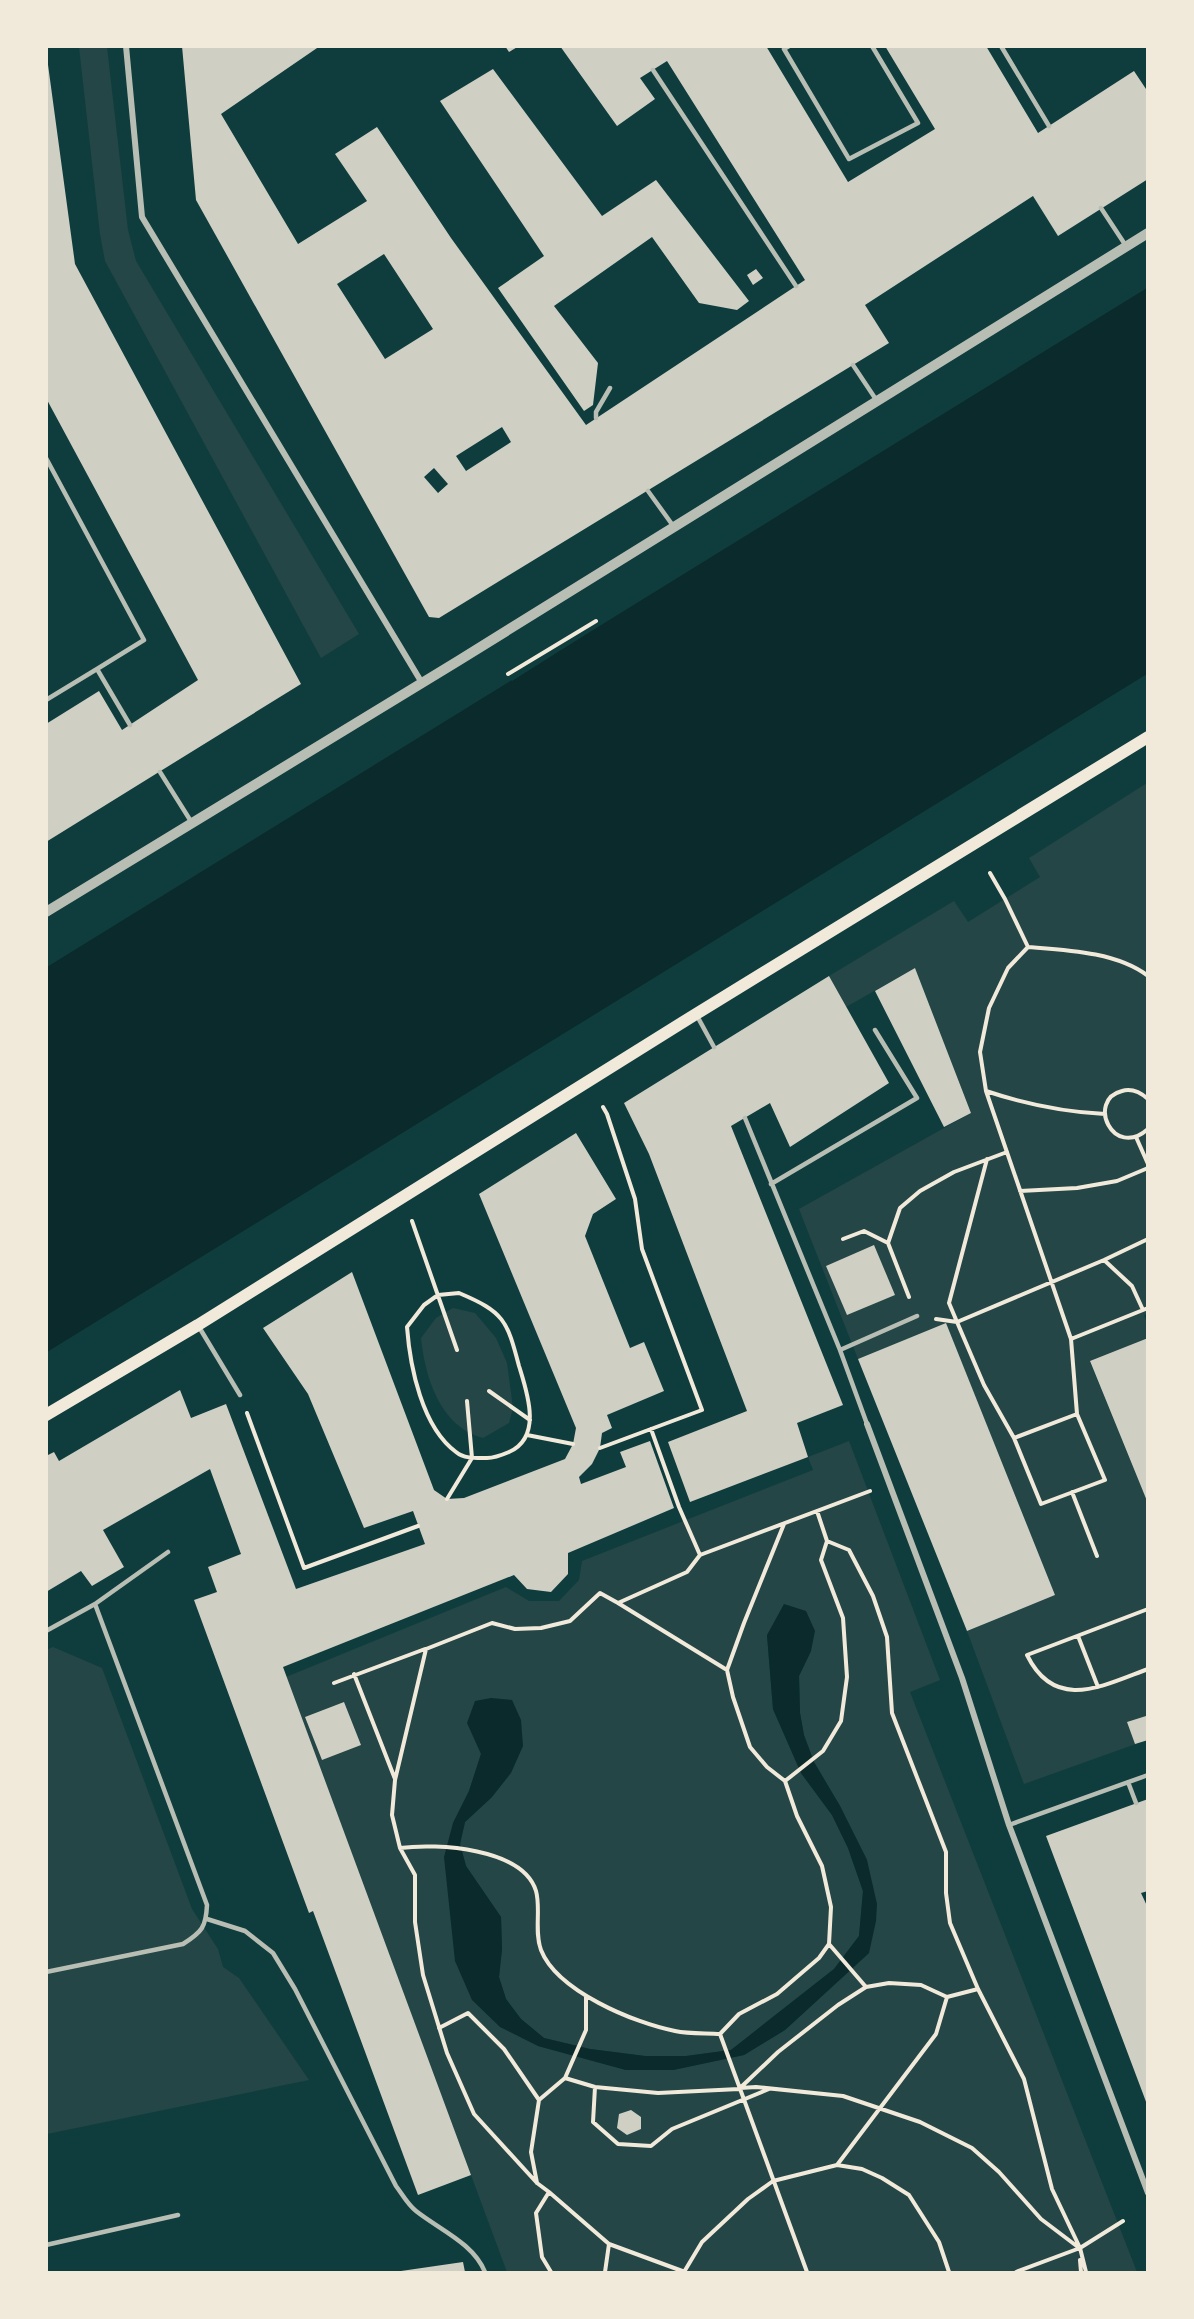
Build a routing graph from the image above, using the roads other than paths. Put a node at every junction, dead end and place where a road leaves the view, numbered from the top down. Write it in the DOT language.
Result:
graph roads {
  1 [pos="126,46"];
  2 [pos="789,46"];
  3 [pos="872,46"];
  4 [pos="1001,46"];
  5 [pos="653,70"];
  6 [pos="1049,126"];
  7 [pos="1101,208"];
  8 [pos="1148,233"];
  9 [pos="1126,246"];
  10 [pos="796,286"];
  11 [pos="853,365"];
  12 [pos="610,388"];
  13 [pos="877,401"];
  14 [pos="596,418"];
  15 [pos="46,458"];
  16 [pos="648,491"];
  17 [pos="674,527"];
  18 [pos="97,669"];
  19 [pos="422,682"];
  20 [pos="46,700"];
  21 [pos="130,725"];
  22 [pos="1148,737"];
  23 [pos="160,772"];
  24 [pos="192,823"];
  25 [pos="46,912"];
  26 [pos="696,1014"];
  27 [pos="875,1030"];
  28 [pos="714,1047"];
  29 [pos="745,1118"];
  30 [pos="771,1185"];
  31 [pos="917,1316"];
  32 [pos="198,1325"];
  33 [pos="840,1350"];
  34 [pos="240,1395"];
  35 [pos="46,1415"];
  36 [pos="867,1424"];
  37 [pos="168,1552"];
  38 [pos="95,1604"];
  39 [pos="46,1631"];
  40 [pos="1148,1775"];
  41 [pos="1128,1782"];
  42 [pos="1136,1803"];
  43 [pos="1010,1825"];
  44 [pos="207,1919"];
  45 [pos="46,1972"];
  46 [pos="1148,2193"];
  47 [pos="178,2215"];
  48 [pos="46,2245"];
  49 [pos="485,2272"];
  1 -- 19 [label="street"];
  2 -- 3 [label="lane"];
  4 -- 6 [label="lane"];
  5 -- 10 [label="lane"];
  7 -- 9 [label="lane"];
  8 -- 9 [label="street"];
  9 -- 13 [label="street"];
  11 -- 13 [label="lane"];
  12 -- 14 [label="lane"];
  13 -- 17 [label="street"];
  15 -- 18 [label="lane"];
  16 -- 17 [label="lane"];
  17 -- 19 [label="street"];
  18 -- 20 [label="lane"];
  18 -- 21 [label="lane"];
  19 -- 24 [label="street"];
  22 -- 26 [label="main road"];
  23 -- 24 [label="lane"];
  24 -- 25 [label="street"];
  26 -- 28 [label="lane"];
  26 -- 32 [label="main road"];
  27 -- 30 [label="lane"];
  29 -- 30 [label="lane"];
  30 -- 33 [label="lane"];
  31 -- 33 [label="lane"];
  32 -- 34 [label="lane"];
  32 -- 35 [label="main road"];
  33 -- 36 [label="lane"];
  36 -- 43 [label="street"];
  37 -- 38 [label="lane"];
  38 -- 39 [label="lane"];
  38 -- 44 [label="lane"];
  40 -- 41 [label="lane"];
  41 -- 42 [label="lane"];
  41 -- 43 [label="lane"];
  43 -- 46 [label="street"];
  44 -- 45 [label="lane"];
  44 -- 49 [label="lane"];
  47 -- 48 [label="lane"];
}
